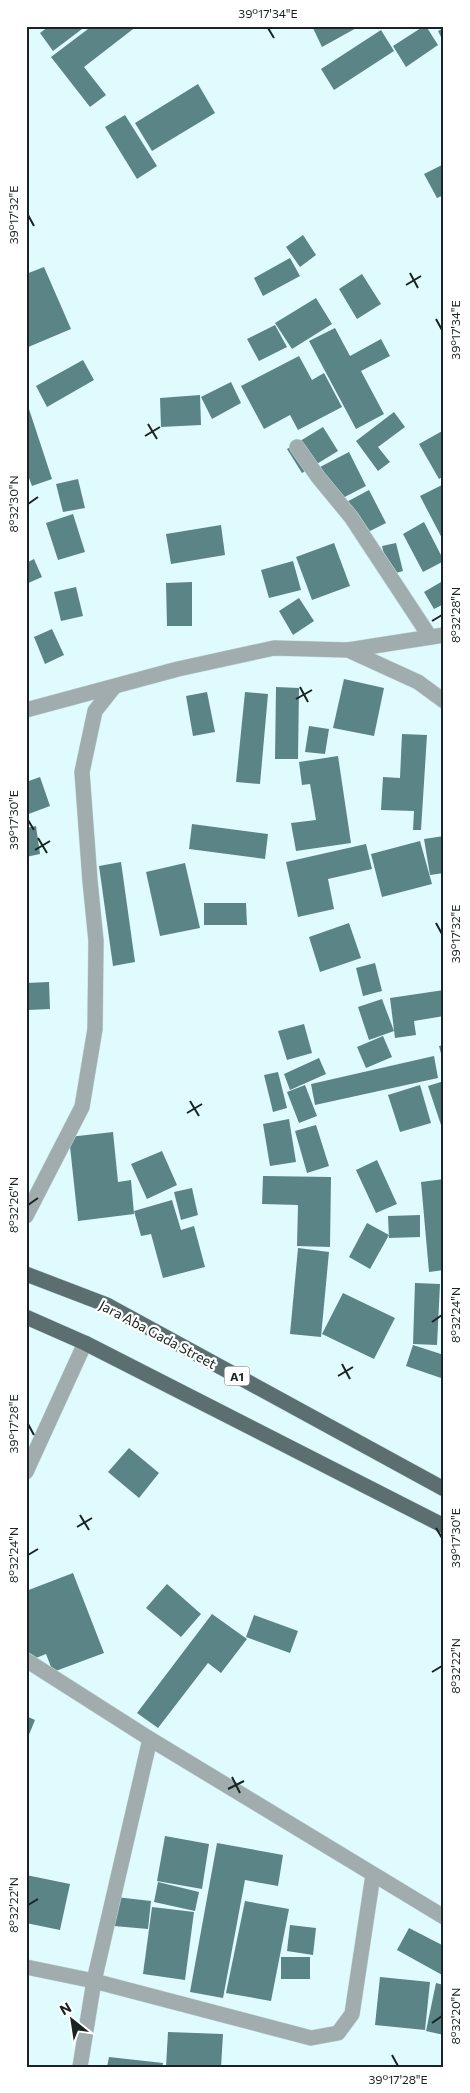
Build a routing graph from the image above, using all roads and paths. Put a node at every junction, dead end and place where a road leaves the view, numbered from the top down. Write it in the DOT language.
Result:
graph roads {
  1 [pos="297,447"];
  2 [pos="437,636"];
  3 [pos="348,650"];
  4 [pos="114,687"];
  5 [pos="444,701"];
  6 [pos="26,710"];
  7 [pos="26,1216"];
  8 [pos="26,1274"];
  9 [pos="26,1316"];
  10 [pos="85,1343"];
  11 [pos="26,1472"];
  12 [pos="444,1489"];
  13 [pos="444,1526"];
  14 [pos="26,1660"];
  15 [pos="150,1739"];
  16 [pos="373,1875"];
  17 [pos="444,1917"];
  18 [pos="26,1967"];
  19 [pos="94,1981"];
  20 [pos="80,2067"];
  1 -- 2 [label="street"];
  2 -- 3 [label="street"];
  3 -- 4 [label="street"];
  3 -- 5 [label="street"];
  4 -- 6 [label="street"];
  4 -- 7 [label="street"];
  8 -- 12 [label="main road, Jara Aba Gada Street / A1"];
  9 -- 10 [label="main road"];
  10 -- 11 [label="street"];
  10 -- 13 [label="main road"];
  14 -- 15 [label="street"];
  15 -- 16 [label="street"];
  15 -- 19 [label="street"];
  16 -- 17 [label="street"];
  16 -- 19 [label="street"];
  18 -- 19 [label="street"];
  19 -- 20 [label="street"];
}
